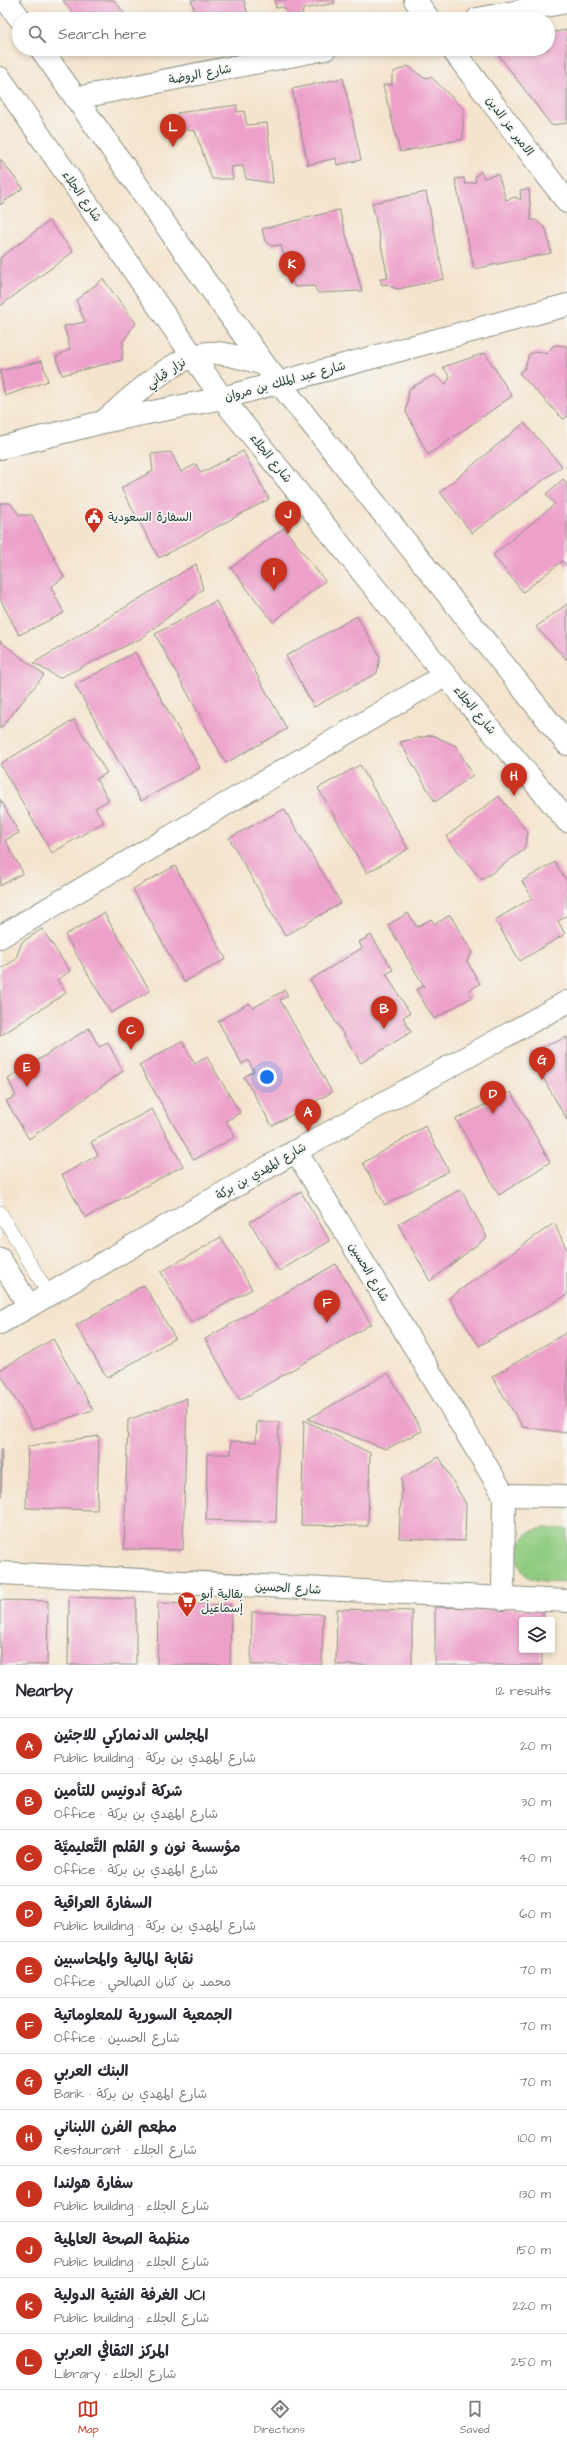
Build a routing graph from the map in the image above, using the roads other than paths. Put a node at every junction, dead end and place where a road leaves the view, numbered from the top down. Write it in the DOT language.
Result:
graph roads {
  1 [pos="6,0"];
  2 [pos="415,0"];
  3 [pos="567,2"];
  4 [pos="15,12"];
  5 [pos="424,12"];
  6 [pos="514,12"];
  7 [pos="46,56"];
  8 [pos="289,56"];
  9 [pos="457,56"];
  10 [pos="0,78"];
  11 [pos="76,98"];
  12 [pos="567,202"];
  13 [pos="567,304"];
  14 [pos="193,356"];
  15 [pos="264,364"];
  16 [pos="278,382"];
  17 [pos="222,398"];
  18 [pos="103,422"];
  19 [pos="0,448"];
  20 [pos="445,675"];
  21 [pos="567,744"];
  22 [pos="567,821"];
  23 [pos="0,938"];
  24 [pos="567,1002"];
  25 [pos="296,1151"];
  26 [pos="0,1212"];
  27 [pos="0,1259"];
  28 [pos="49,1295"];
  29 [pos="29,1306"];
  30 [pos="0,1323"];
  31 [pos="504,1495"];
  32 [pos="567,1496"];
  33 [pos="0,1573"];
  34 [pos="503,1599"];
  35 [pos="567,1600"];
  1 -- 4 [label="street"];
  2 -- 5 [label="street"];
  3 -- 6 [label="street"];
  7 -- 11 [label="street"];
  8 -- 11 [label="street, شارع الروضة"];
  9 -- 12 [label="street, الامير عز الدين"];
  10 -- 14 [label="street, شارع الجلاء"];
  11 -- 15 [label="street"];
  13 -- 16 [label="street, شارع عبد الملك بن مروان"];
  14 -- 15 [label="street, نزار قباني"];
  14 -- 17 [label="street, شارع الجلاء"];
  14 -- 18 [label="street, نزار قباني"];
  15 -- 16 [label="street"];
  16 -- 17 [label="street, شارع عبد الملك بن مروان"];
  16 -- 21 [label="street"];
  17 -- 18 [label="street, شارع عبد الملك بن مروان"];
  17 -- 20 [label="street, شارع الجلاء"];
  18 -- 19 [label="street, شارع عبد الملك بن مروان"];
  20 -- 22 [label="street, شارع الجلاء"];
  20 -- 23 [label="street"];
  24 -- 25 [label="street, شارع المهدي بن بركة"];
  25 -- 28 [label="street, شارع المهدي بن بركة"];
  25 -- 31 [label="street, شارع الحسين"];
  26 -- 28 [label="lane"];
  27 -- 29 [label="street"];
  28 -- 29 [label="street, شارع المهدي بن بركة"];
  29 -- 30 [label="street, شارع المهدي بن بركة"];
  31 -- 32 [label="street"];
  31 -- 34 [label="street"];
  33 -- 34 [label="street, شارع الحسين"];
  34 -- 35 [label="street, شارع الحسين"];
}
